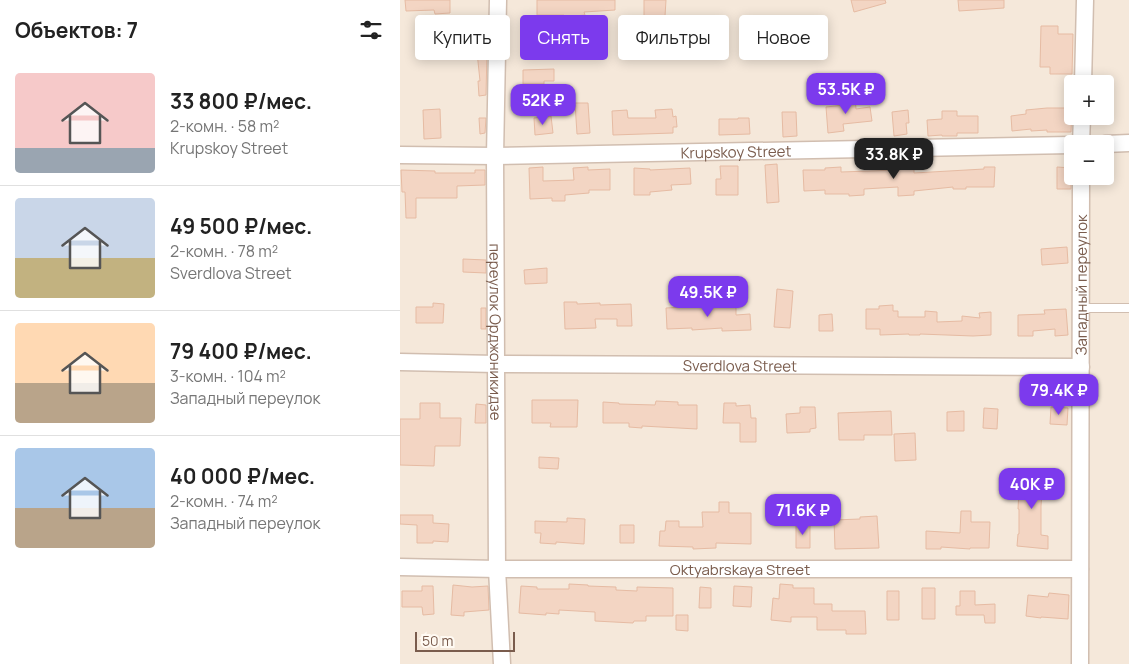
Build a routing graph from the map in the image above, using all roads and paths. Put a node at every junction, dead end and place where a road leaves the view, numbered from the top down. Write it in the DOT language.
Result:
graph roads {
  1 [pos="498,0"];
  2 [pos="1085,0"];
  3 [pos="1083,75"];
  4 [pos="1129,143"];
  5 [pos="1114,144"];
  6 [pos="1064,145"];
  7 [pos="400,155"];
  8 [pos="495,156"];
  9 [pos="1081,185"];
  10 [pos="1081,308"];
  11 [pos="1129,308"];
  12 [pos="400,362"];
  13 [pos="496,364"];
  14 [pos="1080,367"];
  15 [pos="400,567"];
  16 [pos="497,569"];
  17 [pos="1080,569"];
  18 [pos="502,664"];
  19 [pos="1080,664"];
  1 -- 8 [label="street, переулок Орджоникидзе"];
  2 -- 3 [label="street"];
  4 -- 5 [label="street"];
  6 -- 8 [label="street, Krupskoy Street"];
  7 -- 8 [label="street, Krupskoy Street"];
  8 -- 13 [label="street, переулок Орджоникидзе"];
  9 -- 10 [label="street, Западный переулок"];
  10 -- 11 [label="lane"];
  10 -- 14 [label="street, Западный переулок"];
  12 -- 13 [label="street, Sverdlova Street"];
  13 -- 14 [label="street, Sverdlova Street"];
  13 -- 16 [label="street, переулок Орджоникидзе"];
  14 -- 17 [label="street, Западный переулок"];
  15 -- 16 [label="street, Oktyabrskaya Street"];
  16 -- 17 [label="street, Oktyabrskaya Street"];
  16 -- 18 [label="street, переулок Орджоникидзе"];
  17 -- 19 [label="street, Западный переулок"];
}
